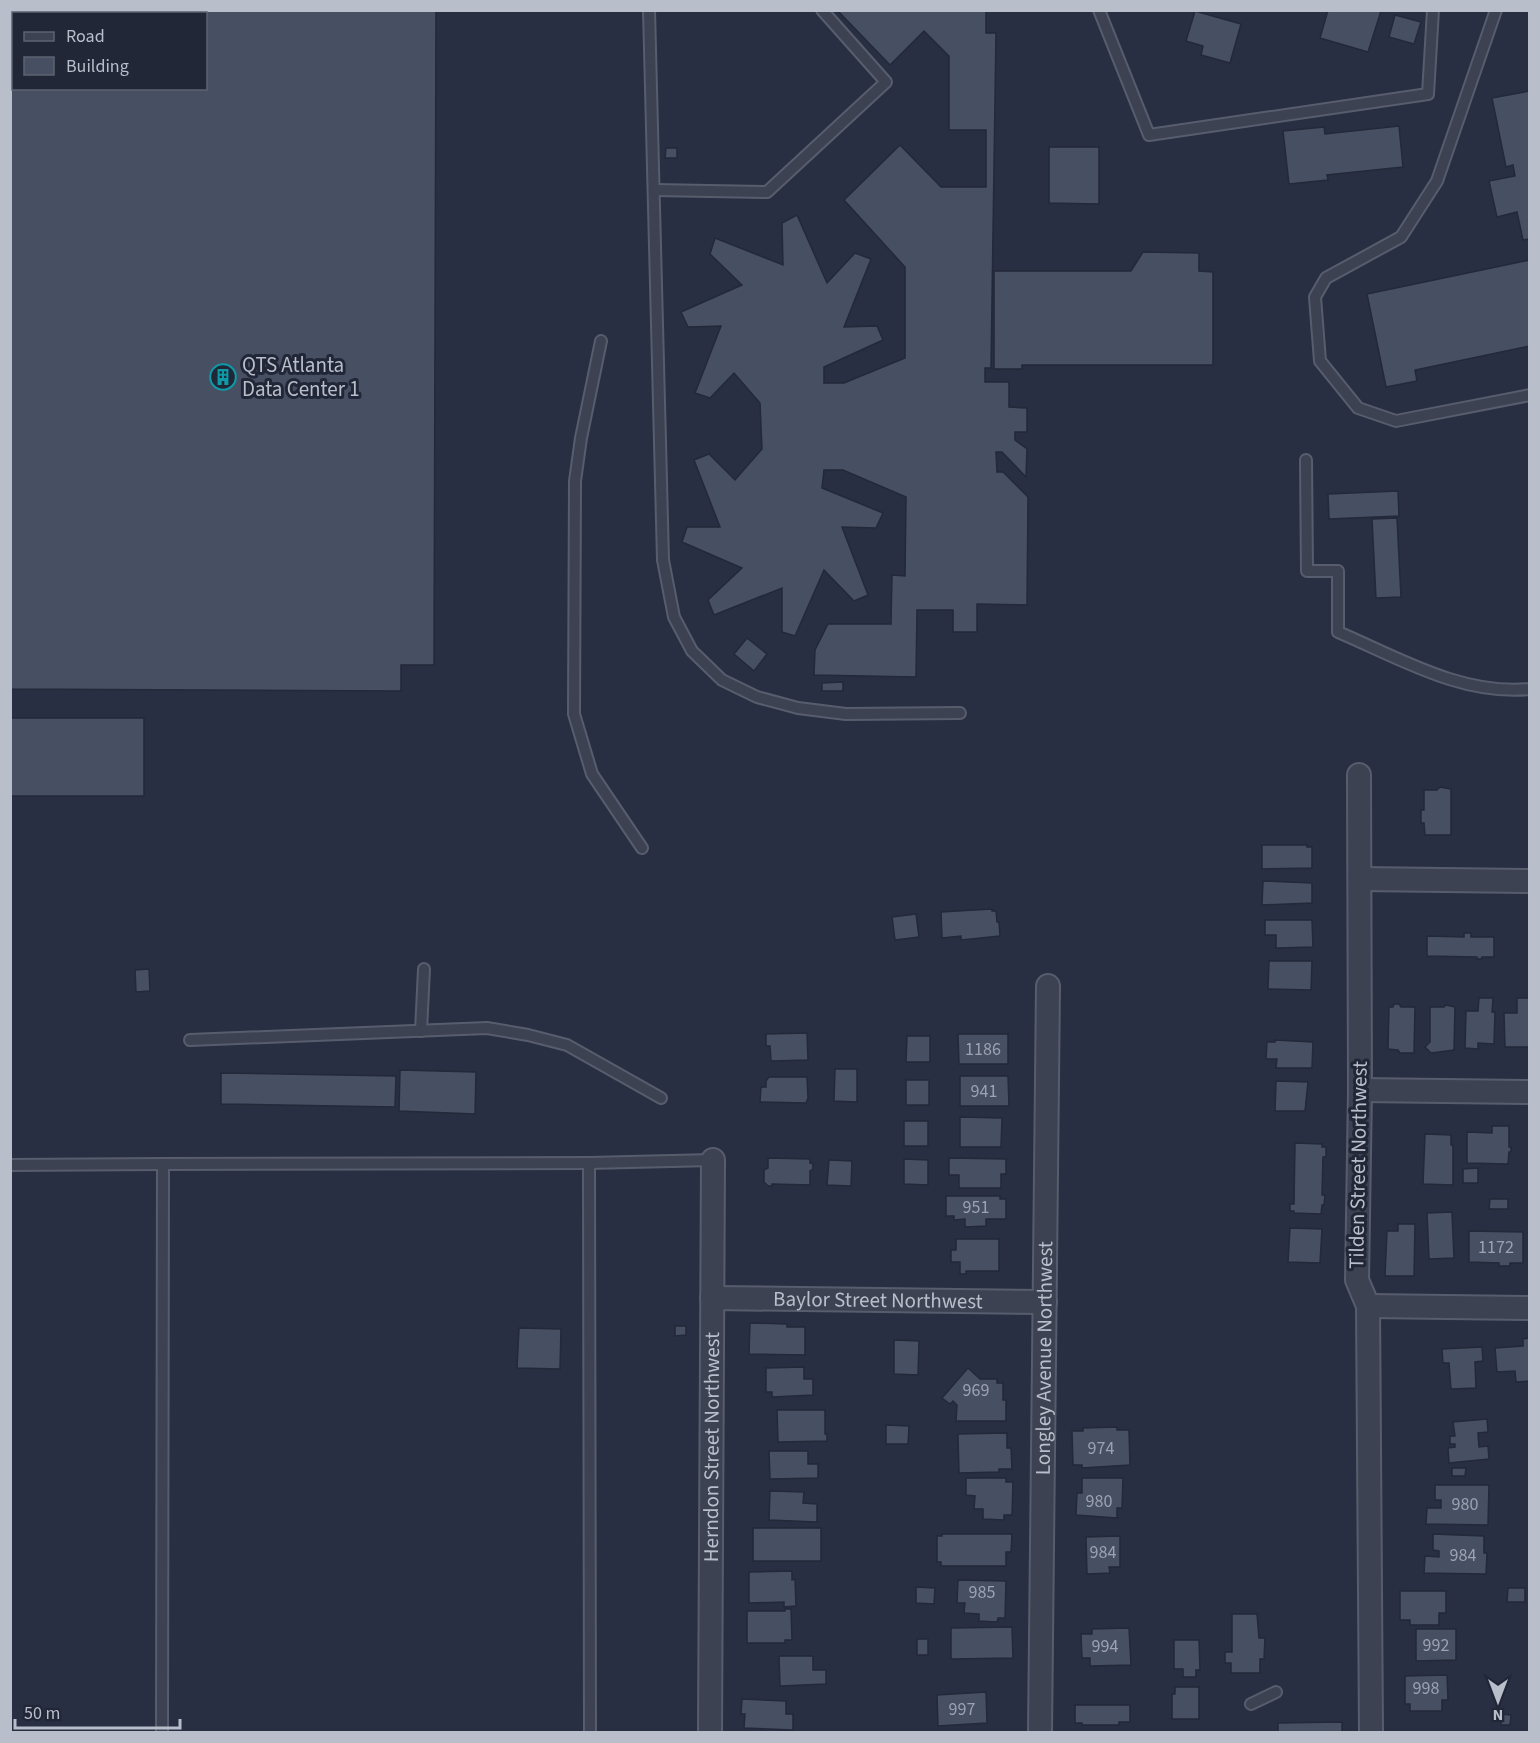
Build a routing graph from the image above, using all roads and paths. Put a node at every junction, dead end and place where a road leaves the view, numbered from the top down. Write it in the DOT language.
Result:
graph roads {
  1 [pos="649,10"];
  2 [pos="822,10"];
  3 [pos="1100,10"];
  4 [pos="1433,10"];
  5 [pos="1496,10"];
  6 [pos="655,190"];
  7 [pos="602,341"];
  8 [pos="1530,395"];
  9 [pos="1306,460"];
  10 [pos="1530,689"];
  11 [pos="960,713"];
  12 [pos="1359,775"];
  13 [pos="642,848"];
  14 [pos="1360,879"];
  15 [pos="1530,881"];
  16 [pos="424,969"];
  17 [pos="1048,986"];
  18 [pos="421,1031"];
  19 [pos="190,1040"];
  20 [pos="1360,1089"];
  21 [pos="1530,1092"];
  22 [pos="661,1098"];
  23 [pos="713,1160"];
  24 [pos="163,1164"];
  25 [pos="589,1164"];
  26 [pos="10,1165"];
  27 [pos="712,1298"];
  28 [pos="1045,1302"];
  29 [pos="1368,1306"];
  30 [pos="1530,1308"];
  31 [pos="1276,1692"];
  32 [pos="1251,1704"];
  33 [pos="162,1732"];
  34 [pos="590,1732"];
  35 [pos="710,1732"];
  36 [pos="1040,1732"];
  37 [pos="1371,1732"];
  1 -- 6 [label="lane"];
  2 -- 6 [label="lane"];
  3 -- 4 [label="lane"];
  5 -- 8 [label="lane"];
  6 -- 11 [label="lane"];
  7 -- 13 [label="lane"];
  9 -- 10 [label="lane"];
  12 -- 14 [label="street, Tilden Street Northwest"];
  14 -- 15 [label="street"];
  14 -- 20 [label="street, Tilden Street Northwest"];
  16 -- 18 [label="lane"];
  17 -- 28 [label="street, Longley Avenue Northwest"];
  18 -- 19 [label="lane"];
  18 -- 22 [label="lane"];
  20 -- 21 [label="street"];
  20 -- 29 [label="street, Tilden Street Northwest"];
  23 -- 25 [label="lane"];
  23 -- 27 [label="street, Herndon Street Northwest"];
  24 -- 25 [label="lane"];
  24 -- 26 [label="lane"];
  24 -- 33 [label="lane"];
  25 -- 34 [label="lane"];
  27 -- 28 [label="street, Baylor Street Northwest"];
  27 -- 35 [label="street, Herndon Street Northwest"];
  28 -- 36 [label="street, Longley Avenue Northwest"];
  29 -- 30 [label="street"];
  29 -- 37 [label="street, Tilden Street Northwest"];
  31 -- 32 [label="lane"];
}
